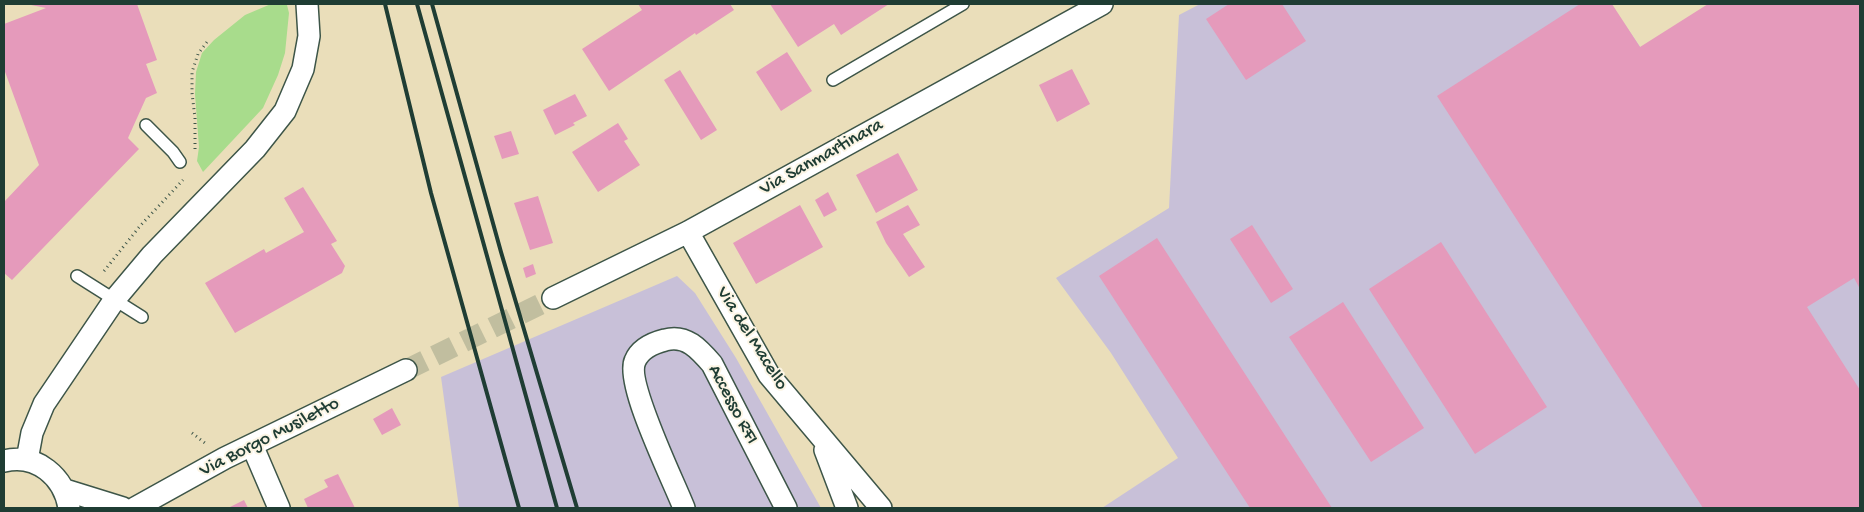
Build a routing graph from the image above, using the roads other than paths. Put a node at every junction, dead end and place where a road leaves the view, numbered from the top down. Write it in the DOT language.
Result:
graph roads {
  1 [pos="307,4"];
  2 [pos="963,4"];
  3 [pos="1091,7"];
  4 [pos="833,80"];
  5 [pos="146,125"];
  6 [pos="180,162"];
  7 [pos="688,232"];
  8 [pos="77,276"];
  9 [pos="553,298"];
  10 [pos="115,299"];
  11 [pos="142,317"];
  12 [pos="406,370"];
  13 [pos="819,436"];
  14 [pos="252,445"];
  15 [pos="27,460"];
  16 [pos="4,461"];
  17 [pos="67,499"];
  18 [pos="123,508"];
  19 [pos="134,508"];
  20 [pos="279,508"];
  21 [pos="684,508"];
  22 [pos="786,508"];
  23 [pos="847,508"];
  24 [pos="881,508"];
  1 -- 10 [label="street"];
  2 -- 4 [label="lane"];
  3 -- 7 [label="street, Via Sanmartinara"];
  5 -- 6 [label="lane"];
  7 -- 9 [label="street, Via Sanmartinara"];
  7 -- 13 [label="street, Via del Macello"];
  8 -- 10 [label="lane"];
  10 -- 11 [label="lane"];
  10 -- 15 [label="street"];
  12 -- 14 [label="street, Via Borgo Musiletto"];
  13 -- 23 [label="street"];
  13 -- 24 [label="street, Via del Macello"];
  14 -- 19 [label="street, Via Borgo Musiletto"];
  14 -- 20 [label="street"];
  15 -- 16 [label="street"];
  15 -- 17 [label="street"];
  17 -- 18 [label="street"];
  21 -- 22 [label="street, Accesso RFI"];
}
